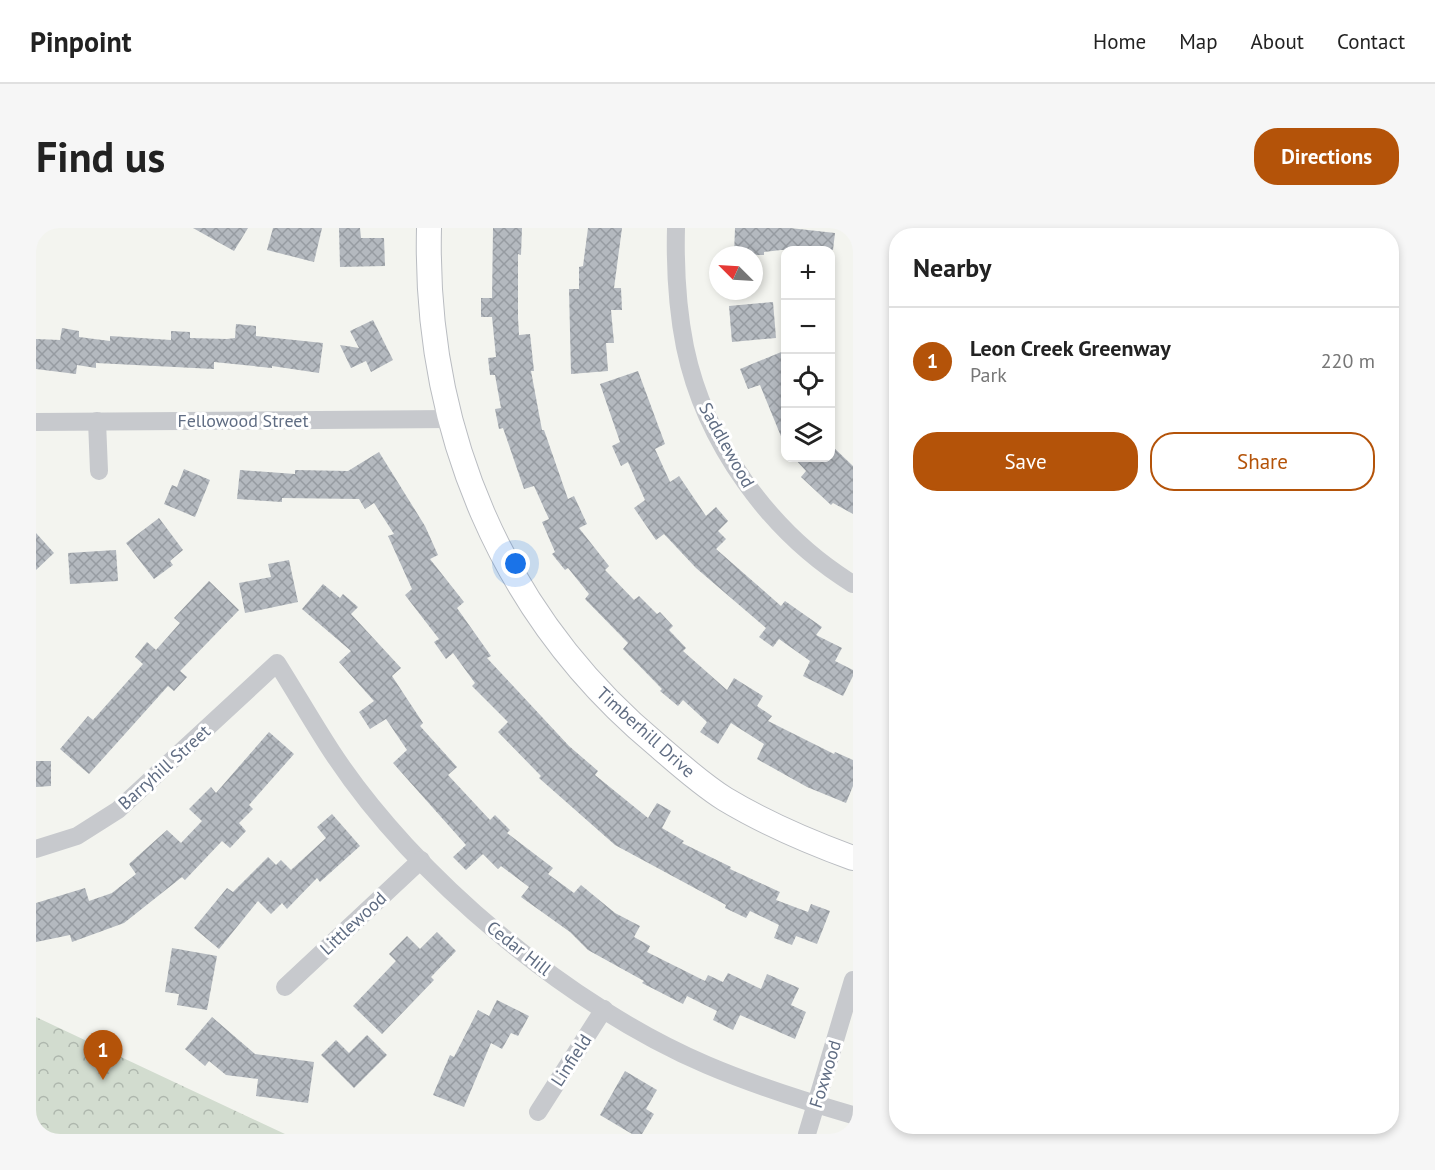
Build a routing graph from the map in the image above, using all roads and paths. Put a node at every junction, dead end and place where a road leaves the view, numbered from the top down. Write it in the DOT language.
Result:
graph roads {
  1 [pos="429,228"];
  2 [pos="675,228"];
  3 [pos="450,418"];
  4 [pos="97,421"];
  5 [pos="36,422"];
  6 [pos="99,471"];
  7 [pos="853,584"];
  8 [pos="277,663"];
  9 [pos="36,849"];
  10 [pos="853,858"];
  11 [pos="421,860"];
  12 [pos="853,980"];
  13 [pos="285,987"];
  14 [pos="604,1009"];
  15 [pos="816,1104"];
  16 [pos="538,1112"];
  17 [pos="853,1115"];
  18 [pos="807,1134"];
  1 -- 3 [label="street, Timberhill Drive"];
  2 -- 7 [label="street, Saddlewood"];
  3 -- 4 [label="street, Fellowood Street"];
  3 -- 10 [label="street, Timberhill Drive"];
  4 -- 5 [label="street, Fellowood Street"];
  4 -- 6 [label="street"];
  8 -- 9 [label="street, Barryhill Street"];
  8 -- 11 [label="street, Cedar Hill"];
  11 -- 13 [label="street, Littlewood"];
  11 -- 14 [label="street, Cedar Hill"];
  12 -- 15 [label="street, Foxwood"];
  14 -- 15 [label="street, Cedar Hill"];
  14 -- 16 [label="street, Linfield"];
  15 -- 17 [label="street, Cedar Hill"];
  15 -- 18 [label="street, Foxwood"];
}
